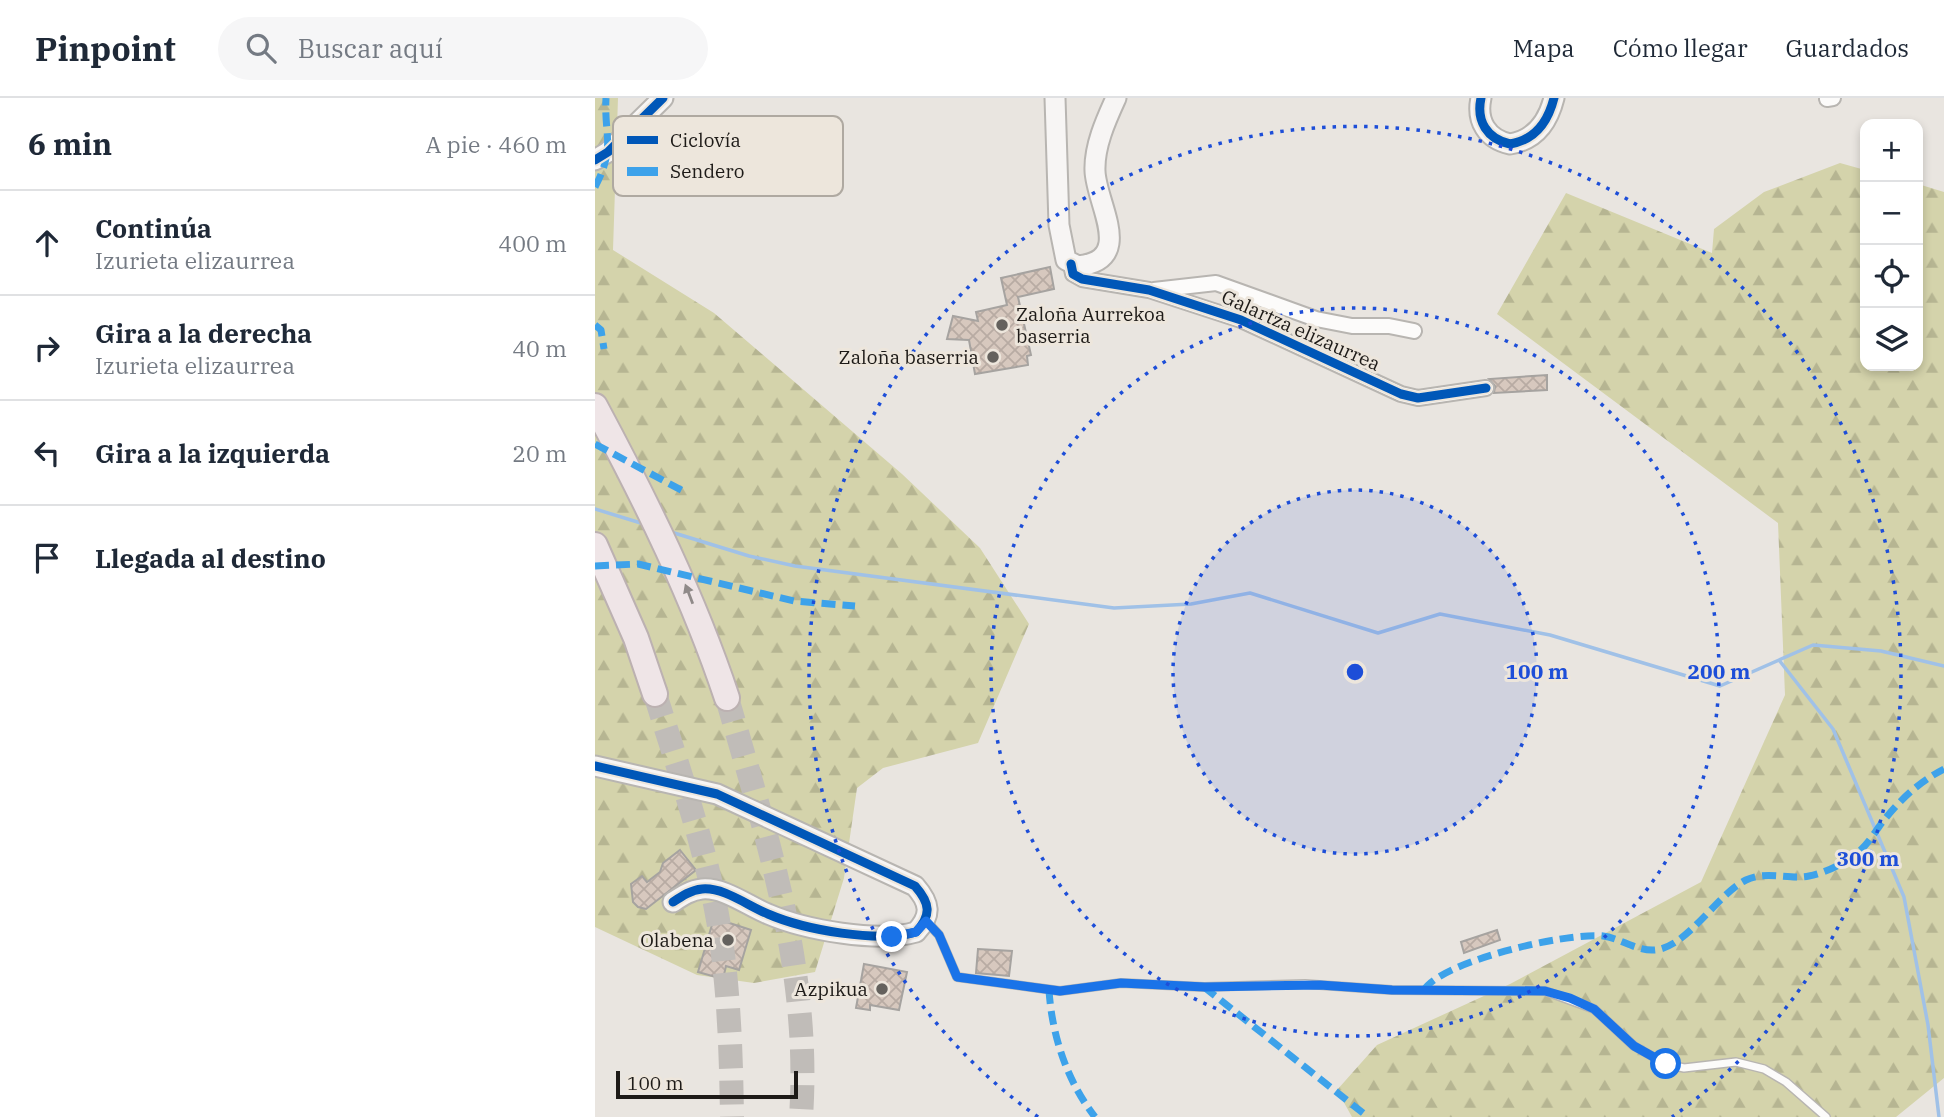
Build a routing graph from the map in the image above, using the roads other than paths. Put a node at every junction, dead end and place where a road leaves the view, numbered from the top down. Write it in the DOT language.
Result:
graph roads {
  1 [pos="663,98"];
  2 [pos="1055,98"];
  3 [pos="1117,98"];
  4 [pos="1481,98"];
  5 [pos="1554,98"];
  6 [pos="645,116"];
  7 [pos="613,147"];
  8 [pos="595,160"];
  9 [pos="1071,264"];
  10 [pos="1149,290"];
  11 [pos="1415,331"];
  12 [pos="1486,387"];
  13 [pos="595,406"];
  14 [pos="595,545"];
  15 [pos="655,694"];
  16 [pos="727,698"];
  17 [pos="595,765"];
  18 [pos="673,902"];
  19 [pos="926,921"];
  20 [pos="1826,1117"];
  1 -- 6 [label="street"];
  2 -- 9 [label="street"];
  3 -- 9 [label="street"];
  4 -- 5 [label="street"];
  7 -- 8 [label="street"];
  9 -- 10 [label="street, Galartza elizaurrea"];
  10 -- 11 [label="street, Galartza elizaurrea"];
  10 -- 12 [label="street, Galartza elizaurrea"];
  16 -- 13 [label="highway, one-way"];
  14 -- 15 [label="highway"];
  17 -- 19 [label="street"];
  18 -- 19 [label="street"];
  19 -- 20 [label="lane"];
}
